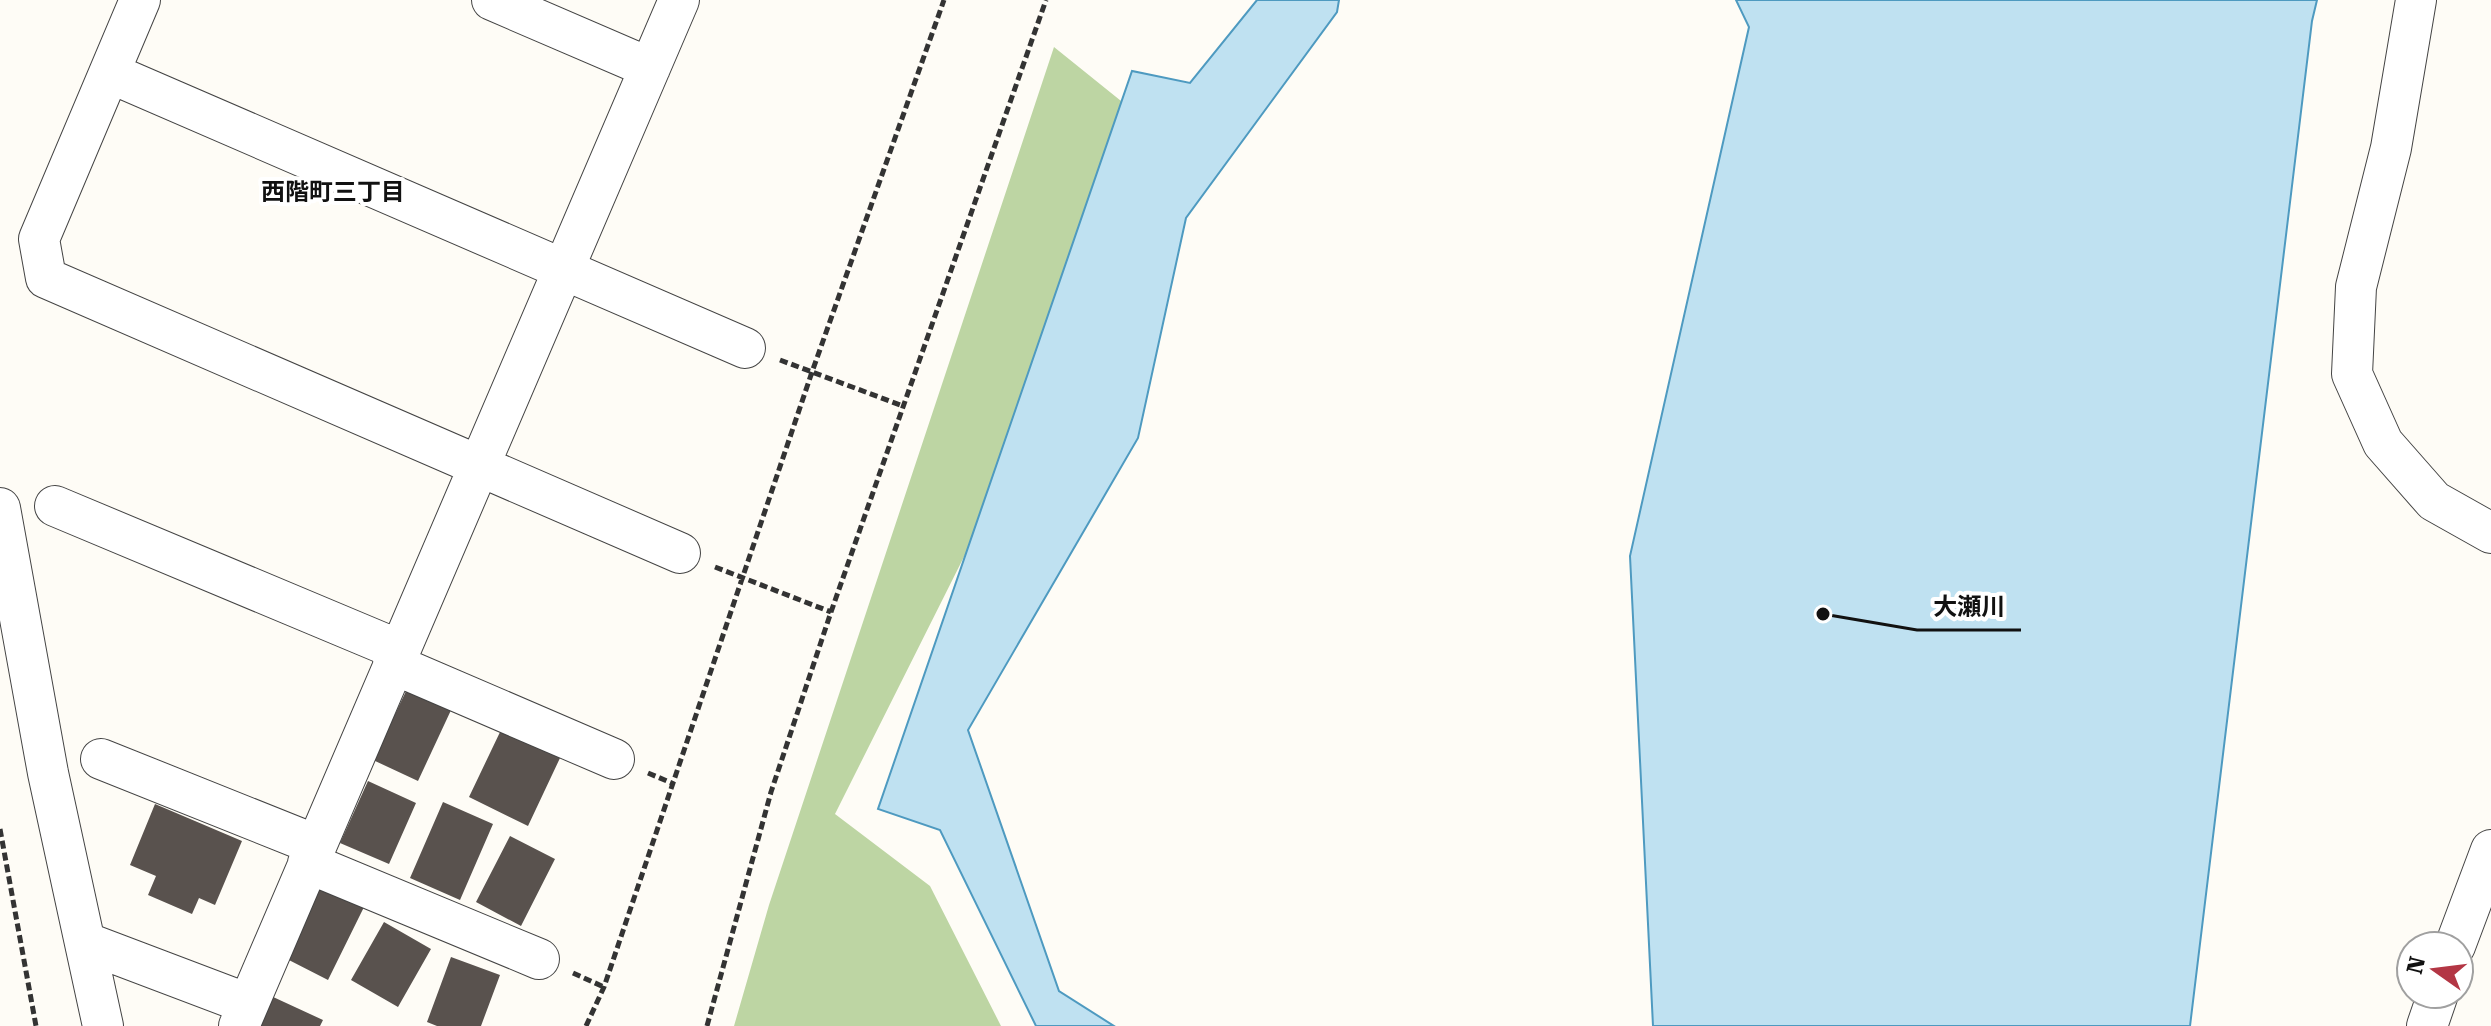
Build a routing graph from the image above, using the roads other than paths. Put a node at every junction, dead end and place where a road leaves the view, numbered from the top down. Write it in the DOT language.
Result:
graph roads {
  1 [pos="140,0"];
  2 [pos="492,0"];
  3 [pos="679,0"];
  4 [pos="2416,0"];
  5 [pos="650,68"];
  6 [pos="110,73"];
  7 [pos="563,267"];
  8 [pos="745,348"];
  9 [pos="478,465"];
  10 [pos="55,506"];
  11 [pos="0,508"];
  12 [pos="2491,533"];
  13 [pos="680,553"];
  14 [pos="396,657"];
  15 [pos="101,759"];
  16 [pos="614,759"];
  17 [pos="2491,850"];
  18 [pos="312,854"];
  19 [pos="2461,930"];
  20 [pos="87,943"];
  21 [pos="539,959"];
  22 [pos="243,1015"];
  23 [pos="103,1026"];
  1 -- 6 [label="street"];
  2 -- 5 [label="street"];
  3 -- 5 [label="street"];
  4 -- 12 [label="street"];
  5 -- 7 [label="street"];
  6 -- 7 [label="street"];
  6 -- 9 [label="street"];
  7 -- 8 [label="street"];
  7 -- 9 [label="street"];
  9 -- 13 [label="street"];
  9 -- 14 [label="street"];
  10 -- 14 [label="street"];
  11 -- 20 [label="street"];
  14 -- 16 [label="street"];
  14 -- 18 [label="street"];
  15 -- 18 [label="street"];
  17 -- 19 [label="street"];
  18 -- 21 [label="street"];
  18 -- 22 [label="street"];
  20 -- 22 [label="street"];
  20 -- 23 [label="street"];
}
